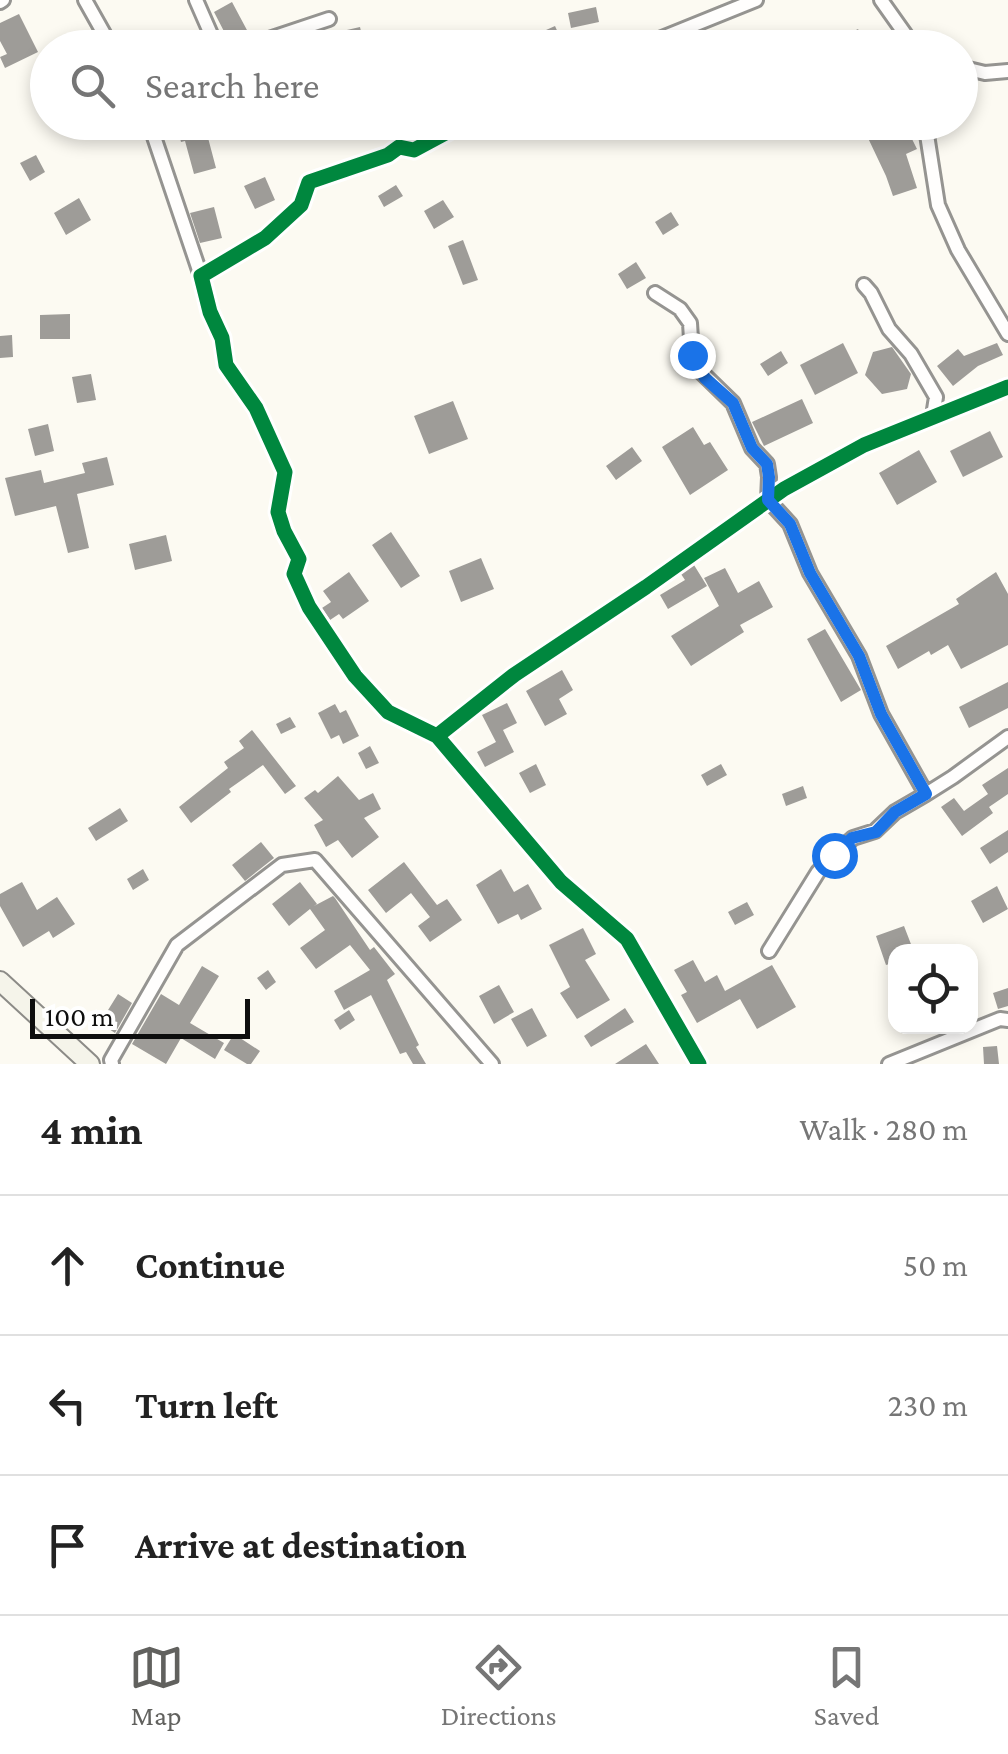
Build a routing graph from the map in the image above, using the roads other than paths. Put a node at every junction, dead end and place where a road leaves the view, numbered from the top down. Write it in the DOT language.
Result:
graph roads {
  1 [pos="84,0"];
  2 [pos="196,0"];
  3 [pos="756,0"];
  4 [pos="882,0"];
  5 [pos="329,19"];
  6 [pos="102,30"];
  7 [pos="209,30"];
  8 [pos="296,30"];
  9 [pos="682,30"];
  10 [pos="903,30"];
  11 [pos="1008,71"];
  12 [pos="978,72"];
  13 [pos="155,140"];
  14 [pos="433,140"];
  15 [pos="928,140"];
  16 [pos="201,276"];
  17 [pos="864,286"];
  18 [pos="655,293"];
  19 [pos="1008,334"];
  20 [pos="1008,387"];
  21 [pos="932,416"];
  22 [pos="768,500"];
  23 [pos="438,736"];
  24 [pos="1008,737"];
  25 [pos="926,794"];
  26 [pos="768,950"];
  27 [pos="0,982"];
  28 [pos="1008,1020"];
  29 [pos="90,1064"];
  30 [pos="112,1064"];
  31 [pos="492,1064"];
  32 [pos="699,1064"];
  33 [pos="889,1064"];
  1 -- 6 [label="street"];
  2 -- 7 [label="street"];
  3 -- 9 [label="street"];
  4 -- 10 [label="street"];
  5 -- 8 [label="street"];
  11 -- 12 [label="street"];
  13 -- 16 [label="street"];
  14 -- 16 [label="street"];
  15 -- 19 [label="street"];
  16 -- 23 [label="street"];
  17 -- 21 [label="street"];
  18 -- 22 [label="street"];
  20 -- 21 [label="street"];
  21 -- 22 [label="street"];
  22 -- 23 [label="street"];
  22 -- 25 [label="street"];
  23 -- 32 [label="street"];
  24 -- 25 [label="street"];
  25 -- 26 [label="street"];
  27 -- 29 [label="main road"];
  28 -- 33 [label="street"];
  30 -- 31 [label="street"];
}
